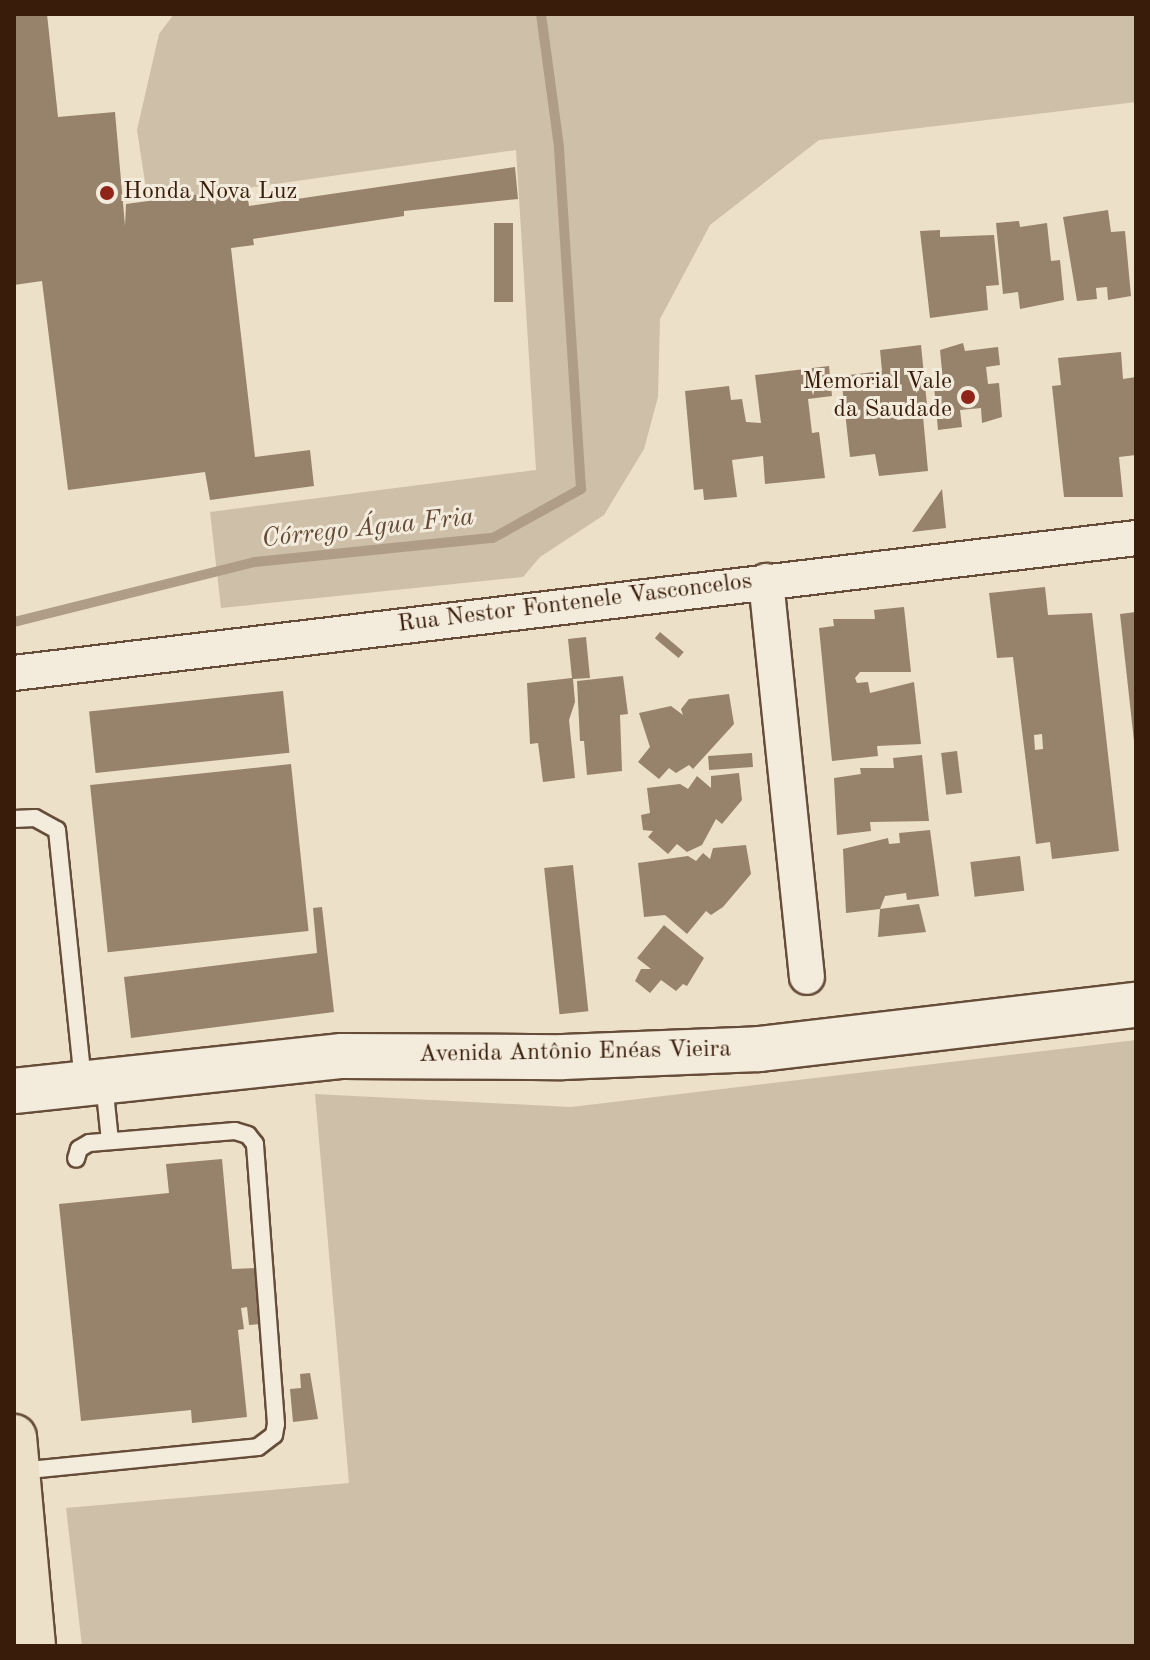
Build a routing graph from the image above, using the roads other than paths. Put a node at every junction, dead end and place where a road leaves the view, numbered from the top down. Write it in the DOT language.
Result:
graph roads {
  1 [pos="1136,538"];
  2 [pos="766,581"];
  3 [pos="14,673"];
  4 [pos="14,819"];
  5 [pos="807,977"];
  6 [pos="1136,1005"];
  7 [pos="94,1082"];
  8 [pos="14,1091"];
  9 [pos="110,1141"];
  10 [pos="76,1159"];
  11 [pos="16,1454"];
  12 [pos="33,1646"];
  1 -- 2 [label="street, Rua Nestor Fontenele Vasconcelos"];
  2 -- 3 [label="street, Rua Nestor Fontenele Vasconcelos"];
  2 -- 5 [label="street"];
  4 -- 7 [label="lane"];
  6 -- 7 [label="street, Avenida Antônio Enéas Vieira"];
  7 -- 8 [label="street, Avenida Antônio Enéas Vieira"];
  7 -- 9 [label="lane"];
  9 -- 10 [label="lane"];
  9 -- 11 [label="lane"];
  11 -- 12 [label="highway"];
}
